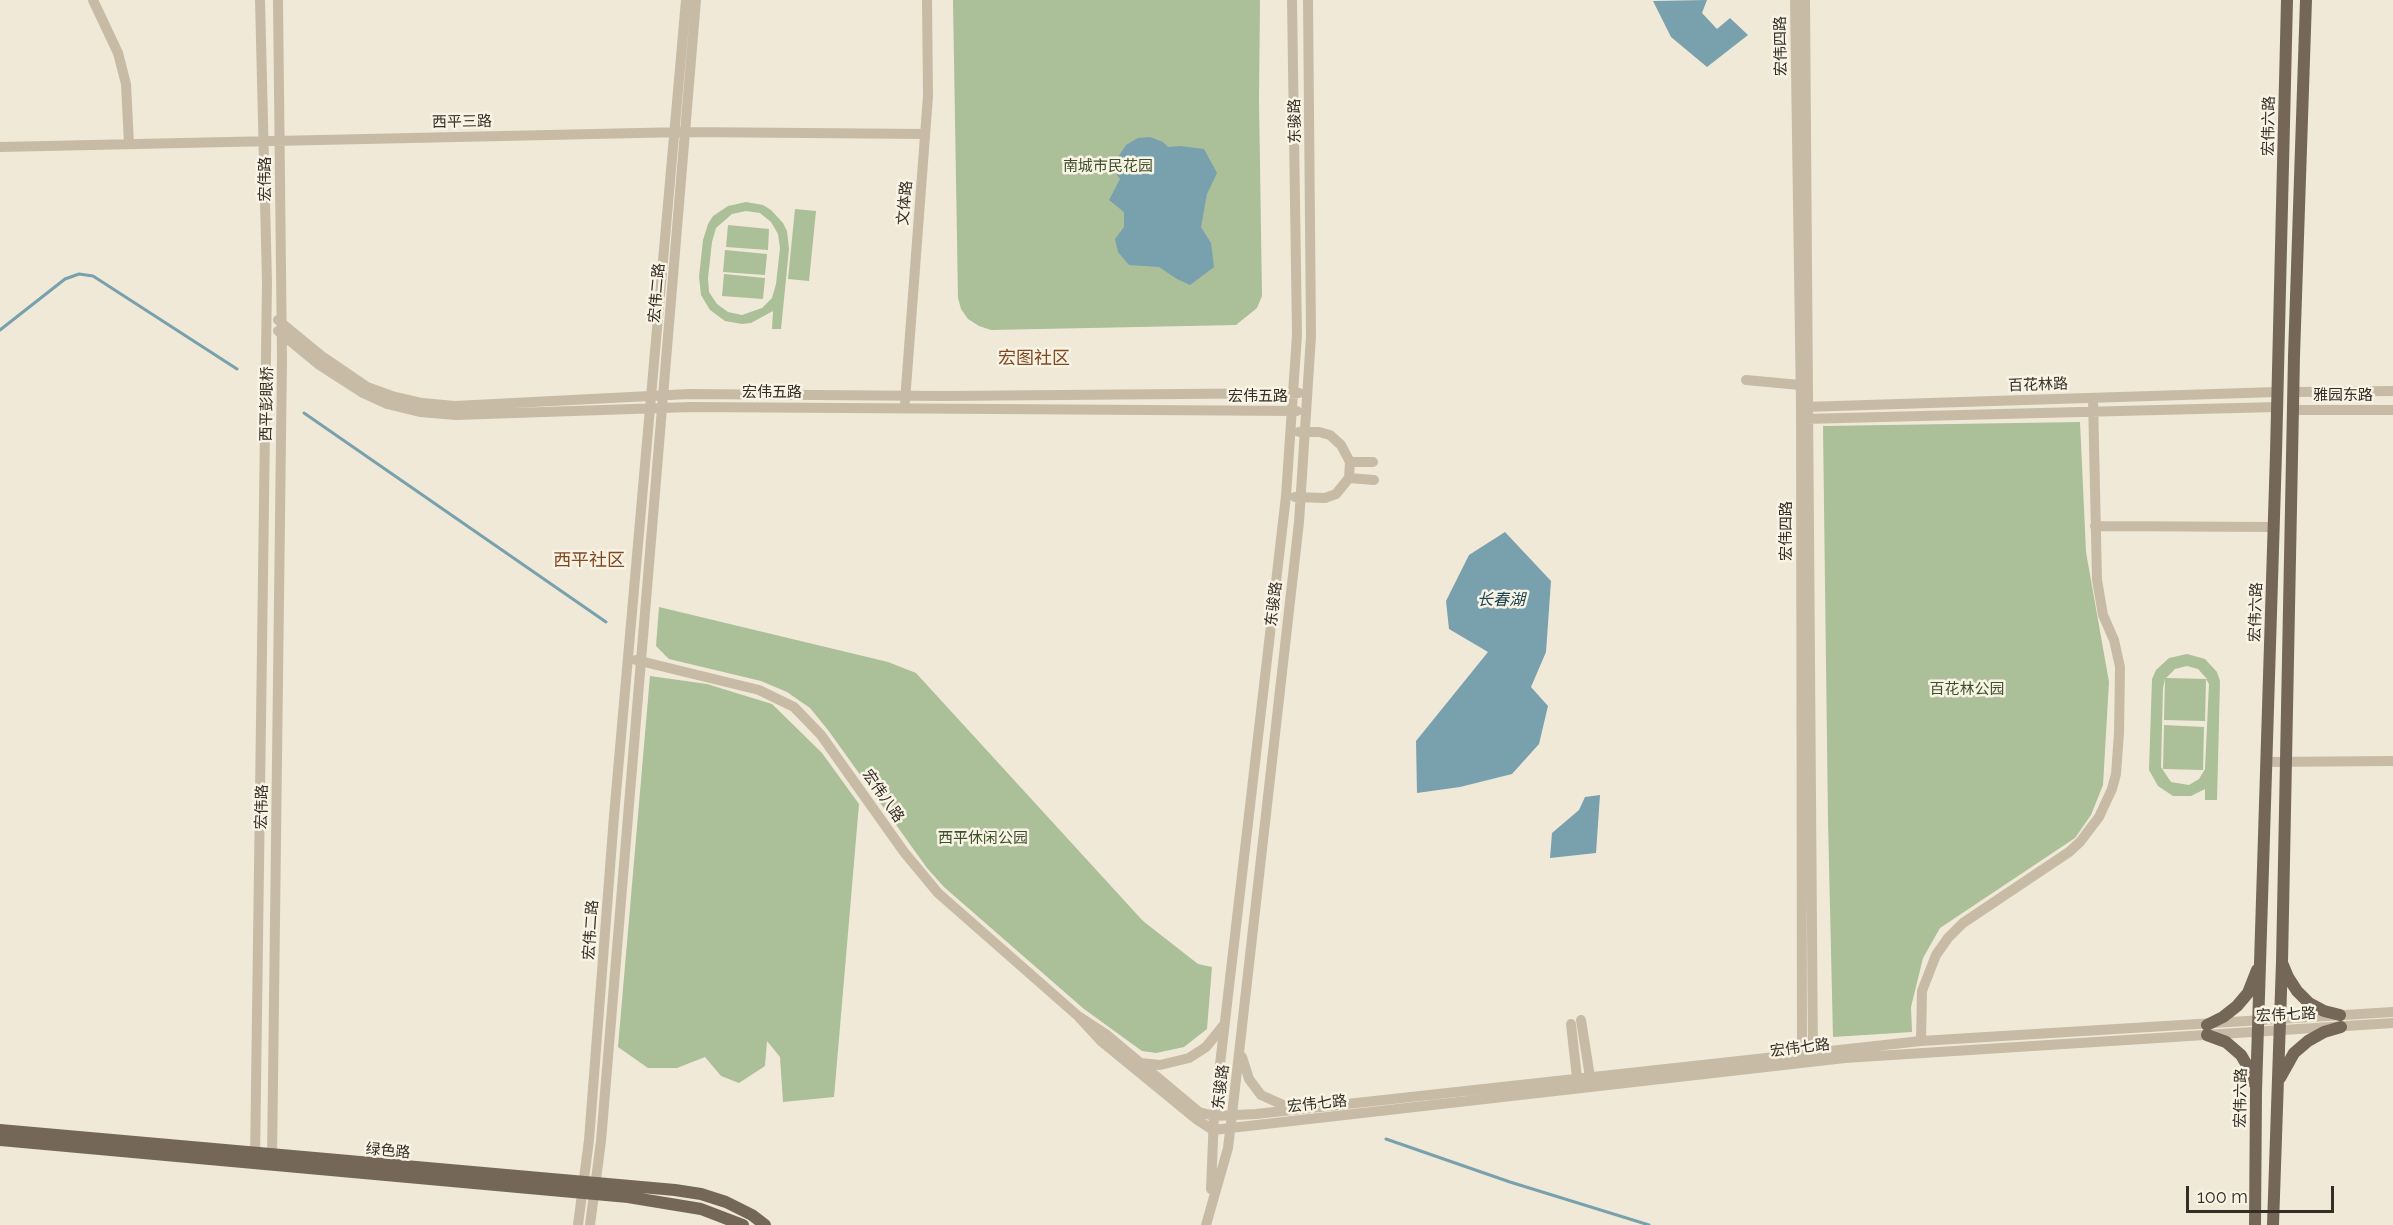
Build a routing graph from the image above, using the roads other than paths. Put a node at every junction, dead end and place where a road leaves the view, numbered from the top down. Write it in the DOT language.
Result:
graph roads {
  1 [pos="93,0"];
  2 [pos="260,0"];
  3 [pos="278,0"];
  4 [pos="686,0"];
  5 [pos="696,0"];
  6 [pos="927,0"];
  7 [pos="1292,0"];
  8 [pos="1308,0"];
  9 [pos="1795,0"];
  10 [pos="1805,0"];
  11 [pos="2287,0"];
  12 [pos="2306,0"];
  13 [pos="680,132"];
  14 [pos="925,134"];
  15 [pos="264,140"];
  16 [pos="280,140"];
  17 [pos="129,144"];
  18 [pos="0,147"];
  19 [pos="267,315"];
  20 [pos="281,328"];
  21 [pos="266,358"];
  22 [pos="282,358"];
  23 [pos="1746,380"];
  24 [pos="1800,385"];
  25 [pos="2393,391"];
  26 [pos="2277,392"];
  27 [pos="2294,392"];
  28 [pos="1307,393"];
  29 [pos="664,394"];
  30 [pos="1293,394"];
  31 [pos="651,395"];
  32 [pos="905,396"];
  33 [pos="2093,398"];
  34 [pos="663,407"];
  35 [pos="1805,407"];
  36 [pos="2277,407"];
  37 [pos="650,408"];
  38 [pos="904,408"];
  39 [pos="2294,410"];
  40 [pos="2393,410"];
  41 [pos="1292,411"];
  42 [pos="1306,411"];
  43 [pos="2094,412"];
  44 [pos="1805,419"];
  45 [pos="1305,432"];
  46 [pos="1290,433"];
  47 [pos="264,450"];
  48 [pos="281,450"];
  49 [pos="1350,462"];
  50 [pos="1373,462"];
  51 [pos="1349,478"];
  52 [pos="1374,480"];
  53 [pos="1286,496"];
  54 [pos="1300,497"];
  55 [pos="2096,526"];
  56 [pos="2274,527"];
  57 [pos="629,658"];
  58 [pos="641,662"];
  59 [pos="2393,761"];
  60 [pos="2266,762"];
  61 [pos="2286,762"];
  62 [pos="2260,960"];
  63 [pos="2282,962"];
  64 [pos="2393,1012"];
  65 [pos="1078,1016"];
  66 [pos="2341,1021"];
  67 [pos="1225,1023"];
  68 [pos="2393,1023"];
  69 [pos="2279,1025"];
  70 [pos="2258,1026"];
  71 [pos="2207,1030"];
  72 [pos="1921,1041"];
  73 [pos="1240,1049"];
  74 [pos="1808,1058"];
  75 [pos="1140,1063"];
  76 [pos="1590,1077"];
  77 [pos="1577,1078"];
  78 [pos="2277,1085"];
  79 [pos="2256,1091"];
  80 [pos="1293,1110"];
  81 [pos="1232,1115"];
  82 [pos="1214,1116"];
  83 [pos="1230,1128"];
  84 [pos="0,1130"];
  85 [pos="1213,1130"];
  86 [pos="0,1140"];
  87 [pos="255,1159"];
  88 [pos="272,1160"];
  89 [pos="589,1188"];
  90 [pos="1210,1206"];
  91 [pos="578,1225"];
  92 [pos="590,1225"];
  93 [pos="743,1225"];
  94 [pos="765,1225"];
  95 [pos="1206,1225"];
  96 [pos="2255,1225"];
  97 [pos="2273,1225"];
  1 -- 17 [label="street"];
  2 -- 15 [label="street, 宏伟路"];
  3 -- 16 [label="street, 宏伟路"];
  4 -- 13 [label="street, 宏伟二路"];
  5 -- 13 [label="street, 宏伟二路"];
  6 -- 14 [label="street, 文体路"];
  7 -- 30 [label="street, 东骏路"];
  8 -- 28 [label="street, 东骏路"];
  9 -- 24 [label="street, 宏伟四路"];
  10 -- 35 [label="street, 宏伟四路"];
  11 -- 26 [label="main road, 宏伟六路"];
  12 -- 27 [label="main road"];
  13 -- 14 [label="street, 西平三路"];
  13 -- 16 [label="street, 西平三路"];
  13 -- 29 [label="street, 宏伟二路"];
  13 -- 31 [label="street, 宏伟二路"];
  14 -- 32 [label="street, 文体路"];
  15 -- 16 [label="street, 西平三路"];
  15 -- 17 [label="street, 西平三路"];
  15 -- 19 [label="street, 宏伟路"];
  16 -- 20 [label="street, 宏伟路"];
  17 -- 18 [label="street, 西平三路"];
  19 -- 20 [label="street, 宏伟五路"];
  19 -- 21 [label="street, 宏伟路"];
  20 -- 22 [label="street, 宏伟路"];
  20 -- 31 [label="street, 宏伟五路"];
  20 -- 37 [label="street, 宏伟五路"];
  21 -- 47 [label="street, 西平彭眼桥"];
  22 -- 48 [label="street, 西平彭眼桥"];
  23 -- 24 [label="street"];
  24 -- 35 [label="street, 宏伟四路"];
  25 -- 27 [label="street, 雅园东路"];
  26 -- 33 [label="street, 百花林路"];
  26 -- 36 [label="main road, 宏伟六路"];
  27 -- 39 [label="main road"];
  28 -- 30 [label="street"];
  28 -- 42 [label="street, 东骏路"];
  29 -- 31 [label="street, 宏伟五路"];
  29 -- 32 [label="street, 宏伟五路"];
  29 -- 34 [label="street, 宏伟二路"];
  30 -- 32 [label="street, 宏伟五路"];
  30 -- 41 [label="street, 东骏路"];
  31 -- 37 [label="street, 宏伟二路"];
  32 -- 38 [label="street, 文体路"];
  33 -- 35 [label="street, 百花林路"];
  33 -- 43 [label="street"];
  34 -- 37 [label="street, 宏伟五路"];
  34 -- 38 [label="street, 宏伟五路"];
  34 -- 58 [label="street, 宏伟二路"];
  35 -- 44 [label="street, 宏伟四路"];
  36 -- 43 [label="street, 百花林路"];
  36 -- 56 [label="main road, 宏伟六路"];
  37 -- 57 [label="street, 宏伟二路"];
  38 -- 41 [label="street, 宏伟五路"];
  39 -- 40 [label="street, 雅园东路"];
  39 -- 61 [label="main road"];
  41 -- 42 [label="street, 宏伟五路"];
  41 -- 46 [label="street, 东骏路"];
  42 -- 45 [label="street, 东骏路"];
  43 -- 44 [label="street, 百花林路"];
  43 -- 55 [label="street"];
  44 -- 74 [label="street, 宏伟四路"];
  45 -- 46 [label="street"];
  45 -- 49 [label="street"];
  45 -- 54 [label="street, 东骏路"];
  46 -- 53 [label="street, 东骏路"];
  47 -- 87 [label="street, 宏伟路"];
  48 -- 88 [label="street, 宏伟路"];
  49 -- 50 [label="street"];
  49 -- 51 [label="street"];
  51 -- 52 [label="street"];
  51 -- 54 [label="street"];
  53 -- 54 [label="street"];
  53 -- 67 [label="street, 东骏路"];
  54 -- 73 [label="street, 东骏路"];
  55 -- 56 [label="street"];
  55 -- 72 [label="street"];
  56 -- 60 [label="main road, 宏伟六路"];
  57 -- 58 [label="street, 宏伟八路"];
  57 -- 89 [label="street, 宏伟二路"];
  58 -- 65 [label="street, 宏伟八路"];
  58 -- 89 [label="street, 宏伟二路"];
  59 -- 61 [label="street"];
  60 -- 61 [label="street"];
  60 -- 62 [label="main road, 宏伟六路"];
  61 -- 63 [label="main road"];
  62 -- 70 [label="main road, 宏伟六路"];
  62 -- 71 [label="main road"];
  63 -- 66 [label="main road"];
  63 -- 69 [label="main road"];
  64 -- 66 [label="street, 宏伟七路"];
  65 -- 75 [label="street, 宏伟八路"];
  65 -- 85 [label="street, 宏伟八路"];
  66 -- 68 [label="street, 宏伟七路"];
  66 -- 69 [label="street, 宏伟七路"];
  66 -- 78 [label="main road"];
  67 -- 75 [label="street"];
  67 -- 82 [label="street, 东骏路"];
  69 -- 70 [label="street, 宏伟七路"];
  69 -- 78 [label="main road"];
  70 -- 71 [label="street, 宏伟七路"];
  70 -- 79 [label="main road, 宏伟六路"];
  71 -- 72 [label="street, 宏伟七路"];
  71 -- 74 [label="street, 宏伟七路"];
  71 -- 79 [label="main road"];
  72 -- 74 [label="street, 宏伟七路"];
  73 -- 80 [label="street"];
  73 -- 81 [label="street, 东骏路"];
  74 -- 76 [label="street, 宏伟七路"];
  74 -- 83 [label="street, 宏伟七路"];
  75 -- 82 [label="street, 宏伟八路"];
  76 -- 77 [label="street, 宏伟七路"];
  76 -- 77 [label="street"];
  77 -- 80 [label="street, 宏伟七路"];
  78 -- 97 [label="main road"];
  79 -- 96 [label="main road, 宏伟六路"];
  80 -- 81 [label="street, 宏伟七路"];
  81 -- 82 [label="street, 宏伟七路"];
  81 -- 83 [label="street, 东骏路"];
  82 -- 85 [label="street, 东骏路"];
  83 -- 85 [label="street, 宏伟七路"];
  83 -- 90 [label="street, 东骏路"];
  84 -- 87 [label="main road, 绿色路"];
  85 -- 90 [label="street, 东骏路"];
  86 -- 87 [label="main road, 绿色路"];
  87 -- 88 [label="main road, 绿色路"];
  88 -- 89 [label="main road, 绿色路"];
  89 -- 91 [label="street, 宏伟二路"];
  89 -- 92 [label="street, 宏伟二路"];
  89 -- 93 [label="main road, 绿色路"];
  89 -- 94 [label="main road, 绿色路"];
  90 -- 95 [label="street, 东骏路"];
}
